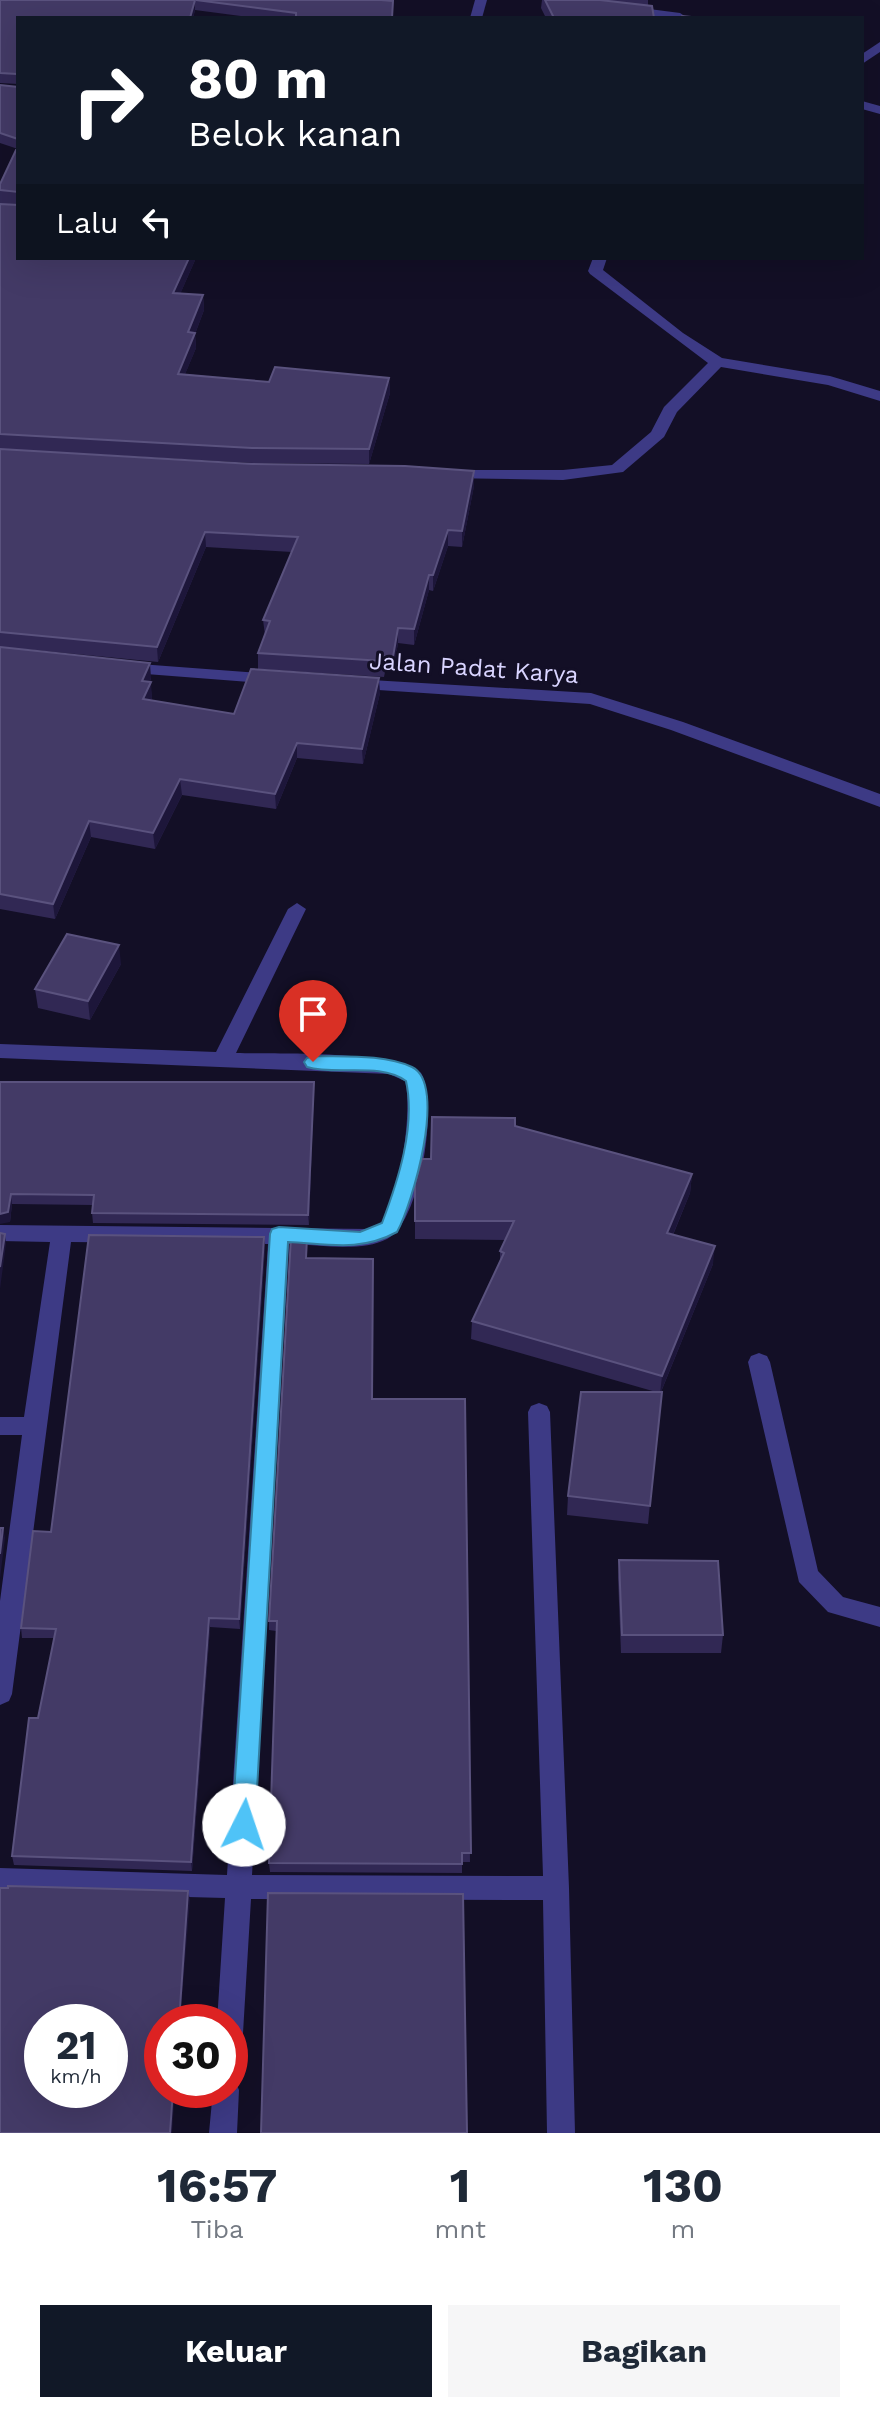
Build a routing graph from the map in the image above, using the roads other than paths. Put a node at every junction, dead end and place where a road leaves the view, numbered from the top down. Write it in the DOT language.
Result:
graph roads {
  1 [pos="614,9"];
  2 [pos="672,16"];
  3 [pos="880,46"];
  4 [pos="864,58"];
  5 [pos="599,260"];
  6 [pos="717,362"];
  7 [pos="880,396"];
  8 [pos="435,474"];
  9 [pos="105,666"];
  10 [pos="292,680"];
  11 [pos="340,683"];
  12 [pos="880,801"];
  13 [pos="297,909"];
  14 [pos="0,1051"];
  15 [pos="223,1058"];
  16 [pos="0,1233"];
  17 [pos="62,1234"];
  18 [pos="279,1234"];
  19 [pos="759,1362"];
  20 [pos="539,1412"];
  21 [pos="0,1426"];
  22 [pos="34,1426"];
  23 [pos="880,1617"];
  24 [pos="3,1652"];
  25 [pos="0,1694"];
  26 [pos="0,1880"];
  27 [pos="240,1887"];
  28 [pos="556,1888"];
  29 [pos="232,2004"];
  30 [pos="225,2108"];
  31 [pos="223,2133"];
  32 [pos="561,2133"];
  1 -- 2 [label="street"];
  3 -- 4 [label="street"];
  5 -- 6 [label="street"];
  6 -- 7 [label="street"];
  6 -- 8 [label="street"];
  9 -- 10 [label="street"];
  11 -- 12 [label="street, Jalan Padat Karya"];
  13 -- 15 [label="street"];
  14 -- 15 [label="street"];
  15 -- 18 [label="street"];
  16 -- 17 [label="street"];
  17 -- 18 [label="street"];
  17 -- 22 [label="street"];
  18 -- 27 [label="street"];
  19 -- 23 [label="street"];
  20 -- 28 [label="street"];
  21 -- 22 [label="street"];
  22 -- 24 [label="street"];
  24 -- 25 [label="street"];
  26 -- 27 [label="street"];
  27 -- 28 [label="street"];
  27 -- 29 [label="street"];
  28 -- 32 [label="street"];
  30 -- 31 [label="street"];
}
